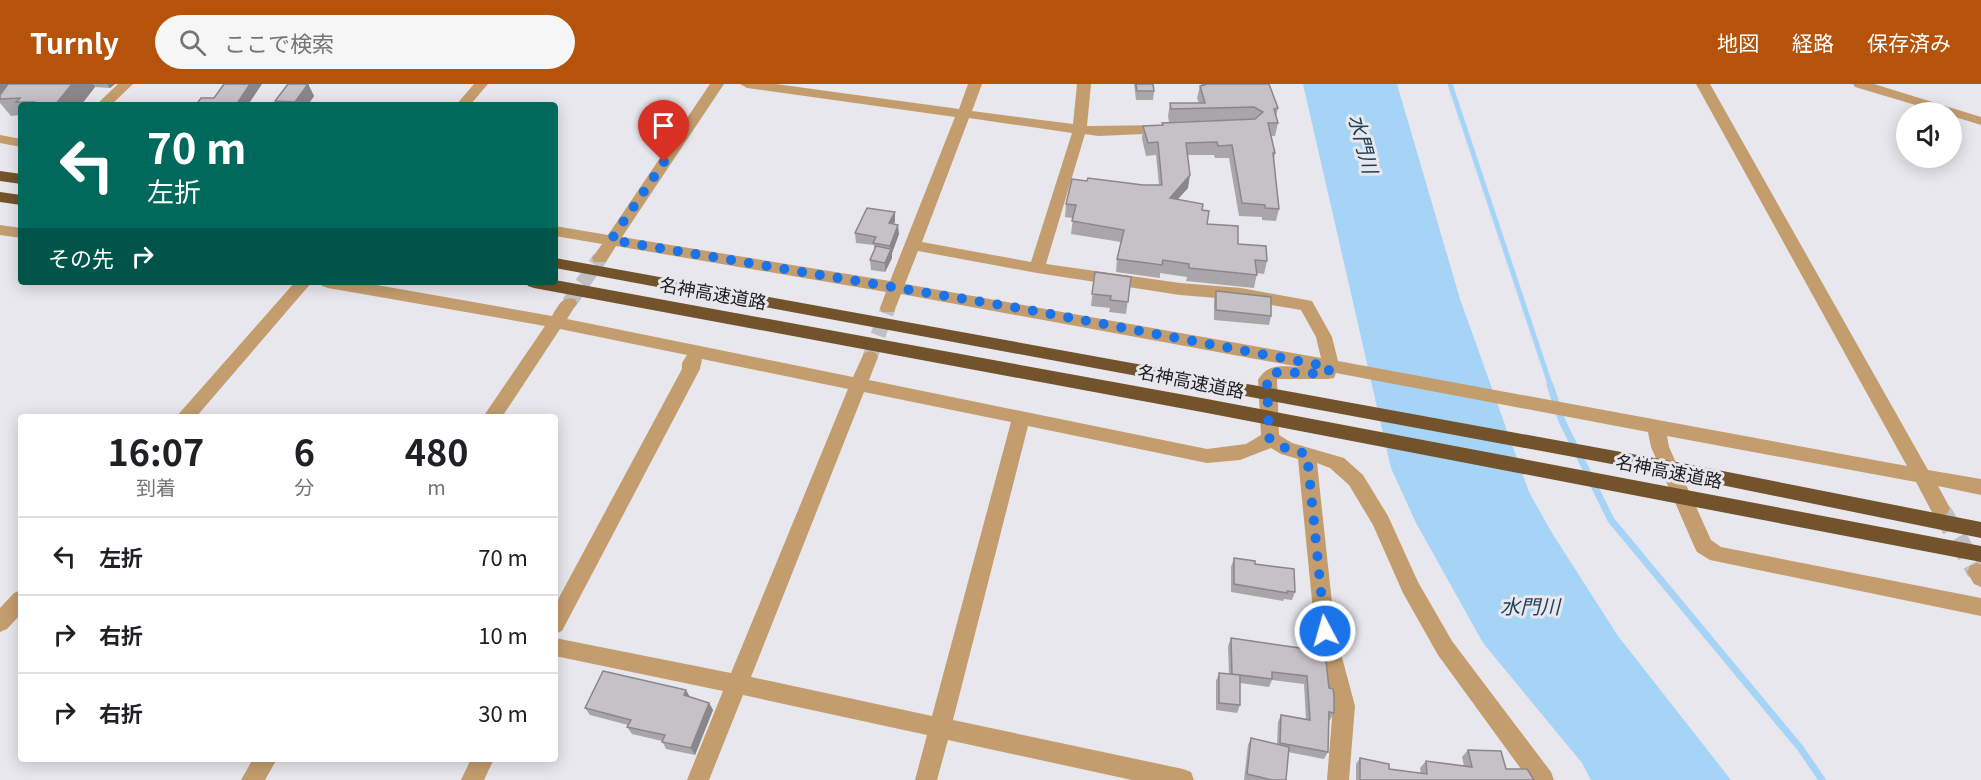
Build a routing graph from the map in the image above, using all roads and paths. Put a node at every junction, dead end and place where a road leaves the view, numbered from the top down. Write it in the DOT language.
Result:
graph roads {
  1 [pos="126,84"];
  2 [pos="481,84"];
  3 [pos="717,84"];
  4 [pos="747,84"];
  5 [pos="975,84"];
  6 [pos="1084,84"];
  7 [pos="1703,84"];
  8 [pos="1860,84"];
  9 [pos="106,102"];
  10 [pos="466,102"];
  11 [pos="963,112"];
  12 [pos="1981,121"];
  13 [pos="1080,128"];
  14 [pos="1180,129"];
  15 [pos="0,140"];
  16 [pos="18,143"];
  17 [pos="0,171"];
  18 [pos="18,174"];
  19 [pos="0,176"];
  20 [pos="18,179"];
  21 [pos="0,196"];
  22 [pos="18,199"];
  23 [pos="0,230"];
  24 [pos="558,231"];
  25 [pos="18,232"];
  26 [pos="611,240"];
  27 [pos="912,245"];
  28 [pos="600,258"];
  29 [pos="558,264"];
  30 [pos="1037,268"];
  31 [pos="301,285"];
  32 [pos="345,285"];
  33 [pos="550,285"];
  34 [pos="896,287"];
  35 [pos="569,303"];
  36 [pos="888,308"];
  37 [pos="555,322"];
  38 [pos="699,350"];
  39 [pos="870,357"];
  40 [pos="1330,367"];
  41 [pos="860,383"];
  42 [pos="188,414"];
  43 [pos="494,414"];
  44 [pos="1021,417"];
  45 [pos="1656,427"];
  46 [pos="1269,438"];
  47 [pos="1307,454"];
  48 [pos="1923,476"];
  49 [pos="1981,487"];
  50 [pos="1940,508"];
  51 [pos="1981,530"];
  52 [pos="1980,568"];
  53 [pos="18,602"];
  54 [pos="1981,607"];
  55 [pos="558,619"];
  56 [pos="0,623"];
  57 [pos="558,648"];
  58 [pos="737,684"];
  59 [pos="940,727"];
  60 [pos="264,762"];
  61 [pos="481,762"];
  62 [pos="252,780"];
  63 [pos="472,780"];
  64 [pos="698,780"];
  65 [pos="926,780"];
  66 [pos="1183,780"];
  67 [pos="1338,780"];
  68 [pos="1543,780"];
  1 -- 9 [label="street"];
  2 -- 10 [label="street"];
  3 -- 26 [label="street"];
  4 -- 11 [label="street"];
  5 -- 11 [label="street"];
  6 -- 13 [label="street"];
  7 -- 48 [label="street"];
  8 -- 12 [label="street"];
  11 -- 13 [label="street"];
  11 -- 27 [label="street"];
  13 -- 14 [label="street"];
  13 -- 30 [label="street"];
  15 -- 16 [label="street"];
  17 -- 18 [label="highway"];
  19 -- 20 [label="highway"];
  21 -- 22 [label="highway"];
  23 -- 25 [label="street"];
  24 -- 26 [label="street"];
  26 -- 28 [label="street"];
  26 -- 34 [label="street"];
  27 -- 30 [label="street"];
  27 -- 34 [label="street"];
  29 -- 51 [label="highway, 名神高速道路"];
  30 -- 40 [label="street"];
  31 -- 42 [label="street"];
  32 -- 37 [label="street"];
  33 -- 52 [label="highway, 名神高速道路"];
  34 -- 36 [label="street"];
  34 -- 40 [label="street"];
  35 -- 37 [label="street"];
  37 -- 38 [label="street"];
  37 -- 43 [label="street"];
  38 -- 41 [label="street"];
  38 -- 55 [label="street"];
  39 -- 41 [label="street"];
  40 -- 45 [label="street"];
  40 -- 46 [label="street"];
  41 -- 44 [label="street"];
  41 -- 58 [label="street"];
  44 -- 46 [label="street"];
  44 -- 59 [label="street"];
  45 -- 48 [label="street"];
  45 -- 54 [label="street"];
  46 -- 47 [label="street"];
  47 -- 67 [label="street"];
  47 -- 68 [label="street"];
  48 -- 49 [label="street"];
  48 -- 50 [label="street"];
  53 -- 56 [label="street"];
  57 -- 58 [label="street"];
  58 -- 59 [label="street"];
  58 -- 64 [label="street"];
  59 -- 65 [label="street"];
  59 -- 66 [label="street"];
  60 -- 62 [label="street"];
  61 -- 63 [label="street"];
}
